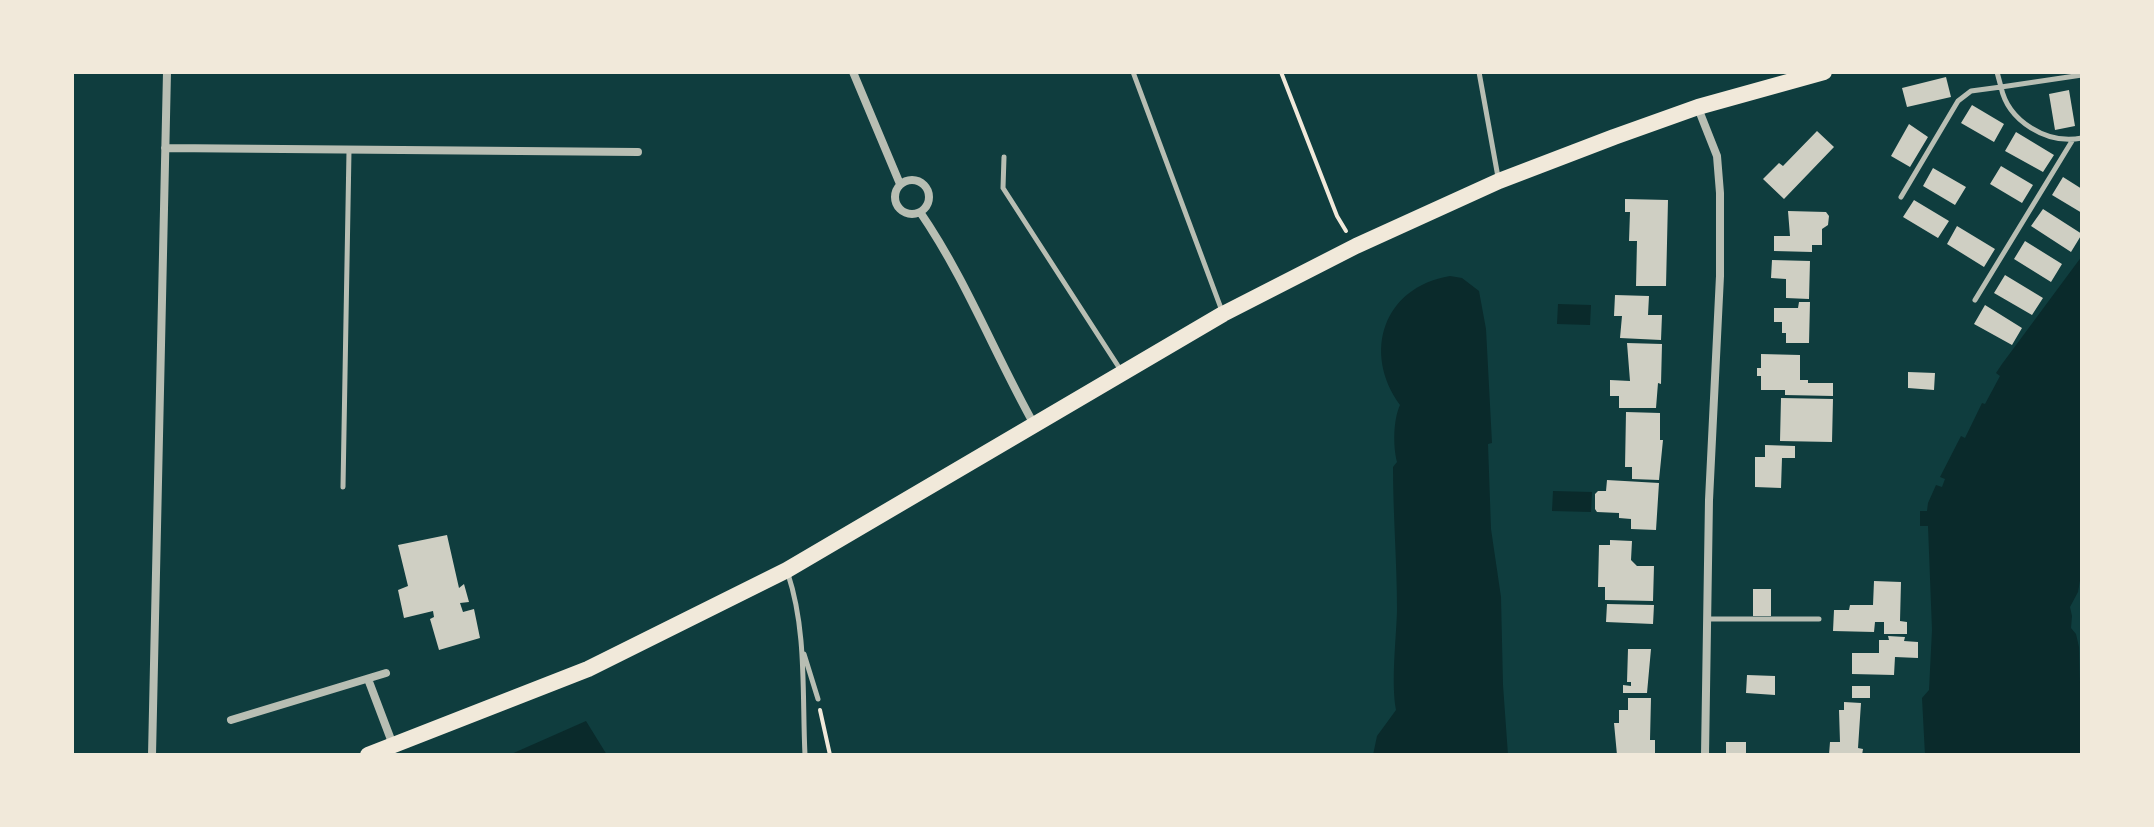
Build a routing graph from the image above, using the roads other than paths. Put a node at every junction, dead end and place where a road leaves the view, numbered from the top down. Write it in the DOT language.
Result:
graph roads {
  1 [pos="167,72"];
  2 [pos="853,72"];
  3 [pos="1133,72"];
  4 [pos="1479,72"];
  5 [pos="1824,72"];
  6 [pos="1997,72"];
  7 [pos="2082,75"];
  8 [pos="2001,87"];
  9 [pos="1698,107"];
  10 [pos="2082,138"];
  11 [pos="2073,140"];
  12 [pos="165,148"];
  13 [pos="349,150"];
  14 [pos="638,152"];
  15 [pos="1004,157"];
  16 [pos="1499,181"];
  17 [pos="900,184"];
  18 [pos="1901,197"];
  19 [pos="920,212"];
  20 [pos="1975,300"];
  21 [pos="1223,314"];
  22 [pos="1122,373"];
  23 [pos="1035,427"];
  24 [pos="343,487"];
  25 [pos="787,570"];
  26 [pos="1707,619"];
  27 [pos="1819,619"];
  28 [pos="802,647"];
  29 [pos="386,673"];
  30 [pos="368,679"];
  31 [pos="818,699"];
  32 [pos="231,720"];
  33 [pos="393,745"];
  34 [pos="152,755"];
  35 [pos="368,755"];
  36 [pos="805,755"];
  37 [pos="1705,755"];
  1 -- 12 [label="street"];
  2 -- 17 [label="street"];
  3 -- 21 [label="lane"];
  4 -- 16 [label="lane"];
  5 -- 9 [label="main road"];
  6 -- 8 [label="lane"];
  7 -- 8 [label="lane"];
  8 -- 11 [label="lane"];
  8 -- 18 [label="lane"];
  9 -- 16 [label="main road"];
  9 -- 26 [label="street"];
  10 -- 11 [label="lane"];
  11 -- 20 [label="lane"];
  12 -- 13 [label="street"];
  12 -- 34 [label="street"];
  13 -- 14 [label="street"];
  13 -- 24 [label="lane"];
  15 -- 22 [label="lane"];
  16 -- 21 [label="main road"];
  17 -- 19 [label="street"];
  17 -- 19 [label="street"];
  19 -- 23 [label="street"];
  21 -- 22 [label="main road"];
  22 -- 23 [label="main road"];
  23 -- 25 [label="main road"];
  25 -- 28 [label="lane"];
  25 -- 33 [label="main road"];
  26 -- 27 [label="lane"];
  26 -- 37 [label="street"];
  28 -- 31 [label="lane"];
  28 -- 36 [label="lane"];
  29 -- 30 [label="street"];
  30 -- 32 [label="street"];
  30 -- 33 [label="street"];
  33 -- 35 [label="main road"];
}
